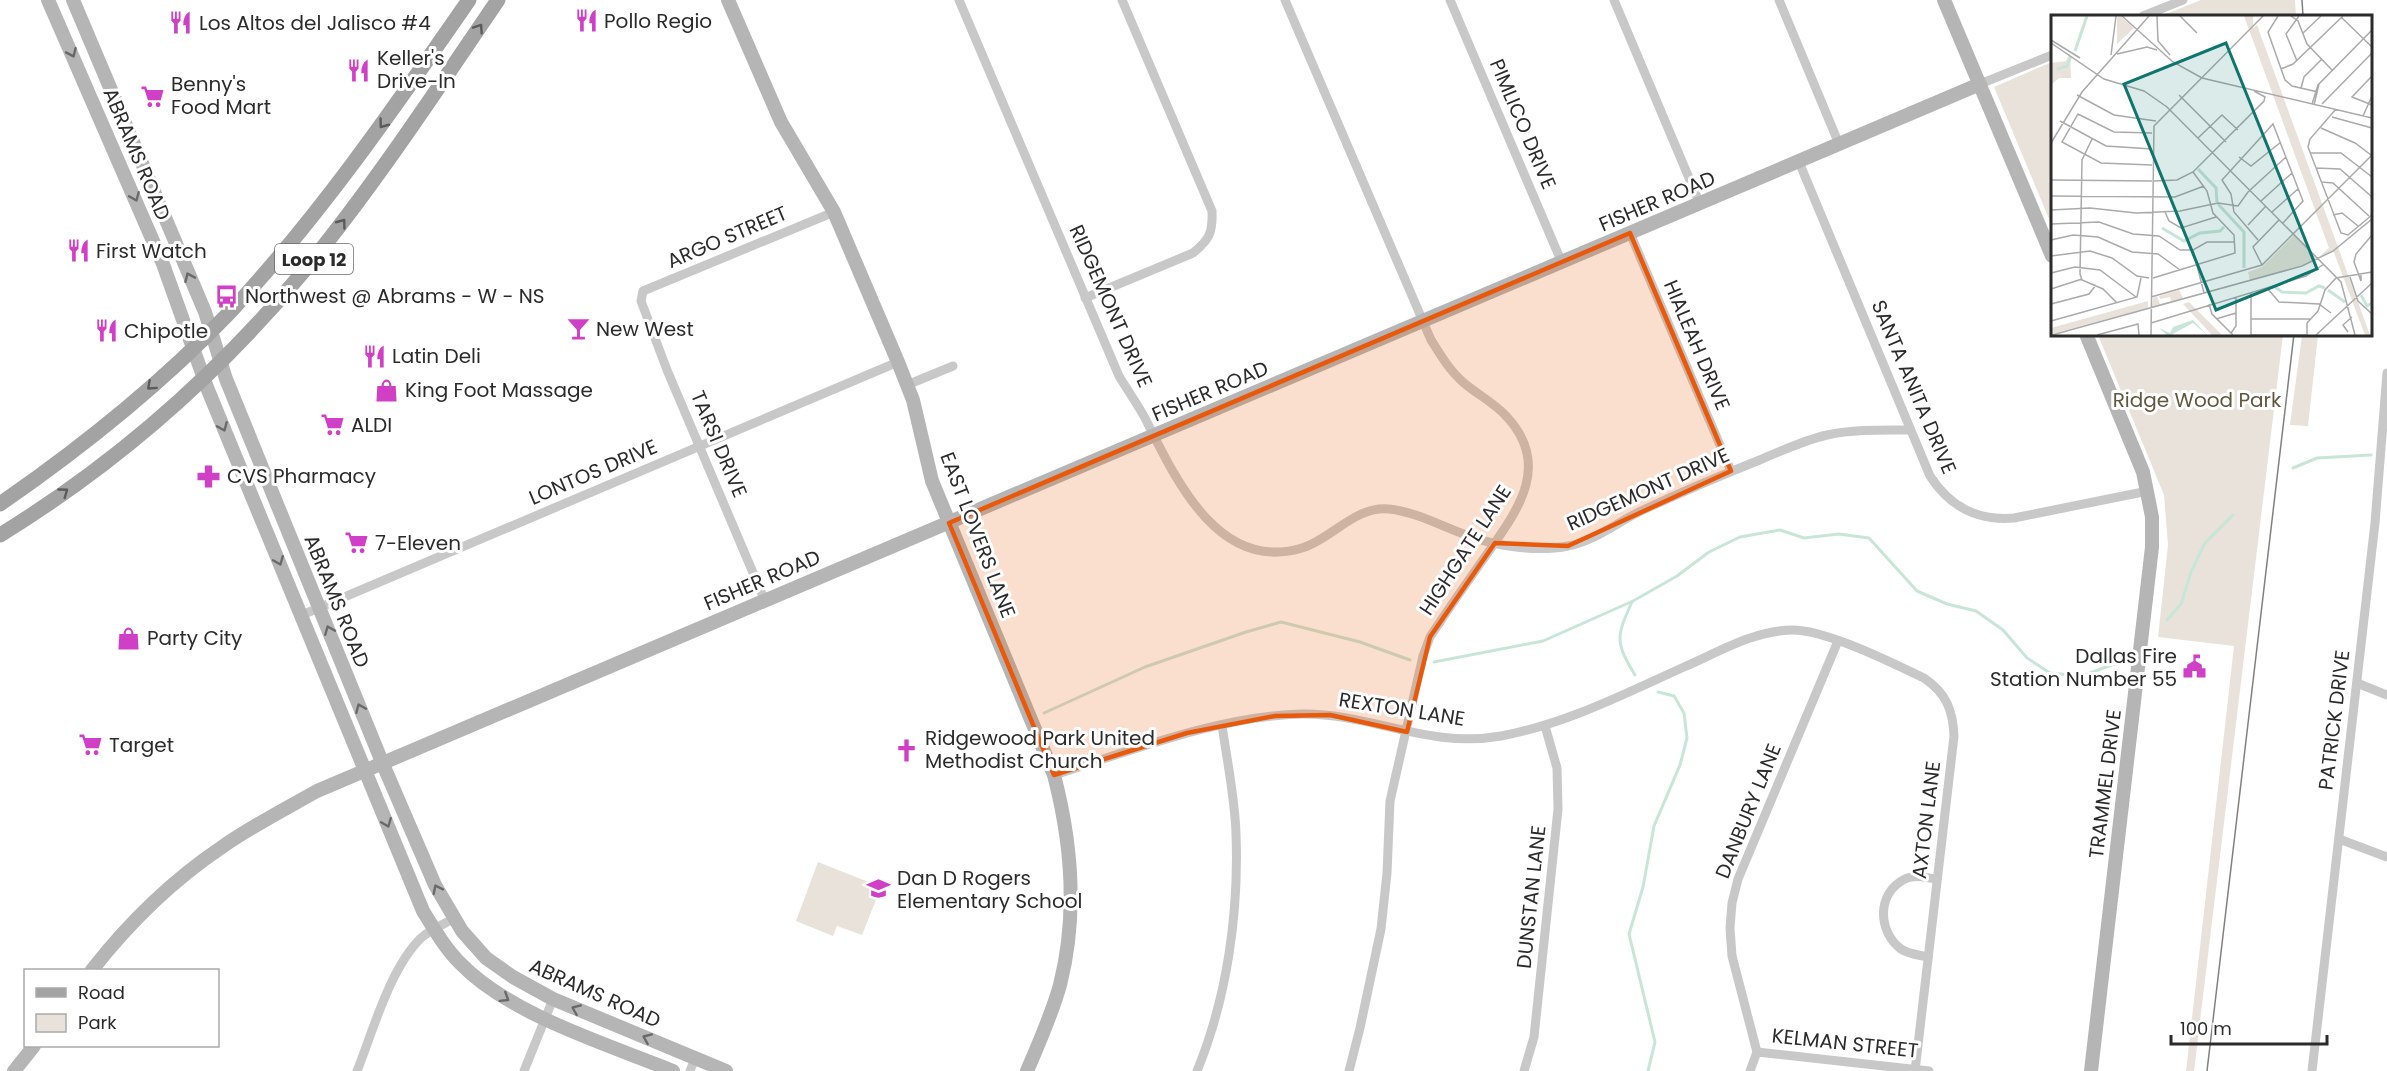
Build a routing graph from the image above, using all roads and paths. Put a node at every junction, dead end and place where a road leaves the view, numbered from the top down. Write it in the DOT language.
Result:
graph roads {
  1 [pos="48,0"];
  2 [pos="73,0"];
  3 [pos="469,0"];
  4 [pos="498,0"];
  5 [pos="728,0"];
  6 [pos="960,0"];
  7 [pos="1122,0"];
  8 [pos="1286,0"];
  9 [pos="1450,0"];
  10 [pos="1614,0"];
  11 [pos="1779,0"];
  12 [pos="1944,0"];
  13 [pos="2182,0"];
  14 [pos="2145,15"];
  15 [pos="2051,55"];
  16 [pos="416,77"];
  17 [pos="1980,84"];
  18 [pos="436,91"];
  19 [pos="1839,144"];
  20 [pos="135,149"];
  21 [pos="117,155"];
  22 [pos="1799,162"];
  23 [pos="1700,204"];
  24 [pos="834,212"];
  25 [pos="1630,233"];
  26 [pos="2051,254"];
  27 [pos="1562,263"];
  28 [pos="1085,298"];
  29 [pos="640,301"];
  30 [pos="1424,322"];
  31 [pos="211,331"];
  32 [pos="2087,336"];
  33 [pos="194,347"];
  34 [pos="221,362"];
  35 [pos="898,362"];
  36 [pos="953,366"];
  37 [pos="2387,373"];
  38 [pos="204,378"];
  39 [pos="907,385"];
  40 [pos="1910,430"];
  41 [pos="1154,437"];
  42 [pos="699,446"];
  43 [pos="1731,471"];
  44 [pos="2148,491"];
  45 [pos="0,504"];
  46 [pos="949,523"];
  47 [pos="2375,523"];
  48 [pos="2387,524"];
  49 [pos="0,535"];
  50 [pos="1495,543"];
  51 [pos="765,601"];
  52 [pos="320,609"];
  53 [pos="302,615"];
  54 [pos="1838,641"];
  55 [pos="2357,683"];
  56 [pos="2387,695"];
  57 [pos="1222,725"];
  58 [pos="1545,726"];
  59 [pos="1407,732"];
  60 [pos="382,762"];
  61 [pos="365,769"];
  62 [pos="1054,775"];
  63 [pos="2338,839"];
  64 [pos="2387,857"];
  65 [pos="1937,879"];
  66 [pos="453,919"];
  67 [pos="434,929"];
  68 [pos="1928,957"];
  69 [pos="497,966"];
  70 [pos="93,969"];
  71 [pos="483,982"];
  72 [pos="553,999"];
  73 [pos="545,1019"];
  74 [pos="33,1047"];
  75 [pos="1757,1052"];
  76 [pos="693,1064"];
  77 [pos="1915,1070"];
  78 [pos="15,1071"];
  79 [pos="357,1071"];
  80 [pos="524,1071"];
  81 [pos="673,1071"];
  82 [pos="726,1071"];
  83 [pos="1027,1071"];
  84 [pos="1197,1071"];
  85 [pos="1349,1071"];
  86 [pos="1524,1071"];
  87 [pos="1750,1071"];
  88 [pos="1929,1071"];
  89 [pos="2091,1071"];
  90 [pos="2312,1071"];
  1 -- 21 [label="street, ABRAMS ROAD, one-way"];
  2 -- 20 [label="street, ABRAMS ROAD"];
  3 -- 16 [label="main road, Loop 12"];
  18 -- 4 [label="main road, Loop 12, one-way"];
  5 -- 24 [label="street, EAST LOVERS LANE"];
  6 -- 28 [label="street, RIDGEMONT DRIVE"];
  7 -- 28 [label="street"];
  8 -- 30 [label="street, HIGHGATE LANE"];
  9 -- 27 [label="street, PIMLICO DRIVE"];
  10 -- 23 [label="street"];
  11 -- 19 [label="street"];
  12 -- 17 [label="street"];
  13 -- 14 [label="street"];
  15 -- 17 [label="street, FISHER ROAD"];
  16 -- 18 [label="main road"];
  16 -- 31 [label="main road, Loop 12, one-way"];
  17 -- 19 [label="street, FISHER ROAD"];
  17 -- 26 [label="street"];
  34 -- 18 [label="main road, Loop 12, one-way"];
  19 -- 22 [label="street, FISHER ROAD"];
  20 -- 21 [label="street"];
  31 -- 20 [label="street, ABRAMS ROAD, one-way"];
  21 -- 33 [label="street, ABRAMS ROAD, one-way"];
  22 -- 23 [label="street, FISHER ROAD"];
  22 -- 40 [label="street, SANTA ANITA DRIVE"];
  23 -- 25 [label="street, FISHER ROAD"];
  24 -- 29 [label="street, ARGO STREET"];
  24 -- 35 [label="street, EAST LOVERS LANE"];
  25 -- 27 [label="street, FISHER ROAD"];
  25 -- 43 [label="street, HIALEAH DRIVE"];
  27 -- 30 [label="street, FISHER ROAD"];
  28 -- 41 [label="street, RIDGEMONT DRIVE"];
  29 -- 42 [label="street, TARSI DRIVE"];
  30 -- 41 [label="street, FISHER ROAD"];
  30 -- 50 [label="street, HIGHGATE LANE"];
  31 -- 33 [label="main road, Loop 12"];
  31 -- 34 [label="street, ABRAMS ROAD"];
  32 -- 44 [label="street, TRAMMEL DRIVE"];
  33 -- 38 [label="street, ABRAMS ROAD"];
  33 -- 45 [label="main road, Loop 12, one-way"];
  34 -- 38 [label="main road, Loop 12"];
  34 -- 52 [label="street, ABRAMS ROAD"];
  35 -- 39 [label="street, EAST LOVERS LANE"];
  35 -- 42 [label="street, LONTOS DRIVE"];
  36 -- 39 [label="street"];
  37 -- 47 [label="street, PATRICK DRIVE"];
  49 -- 38 [label="main road, Loop 12, one-way"];
  38 -- 53 [label="street, ABRAMS ROAD, one-way"];
  39 -- 46 [label="street, EAST LOVERS LANE"];
  40 -- 43 [label="street, RIDGEMONT DRIVE"];
  40 -- 44 [label="street, SANTA ANITA DRIVE"];
  41 -- 46 [label="street, FISHER ROAD"];
  41 -- 50 [label="street, RIDGEMONT DRIVE"];
  42 -- 51 [label="street, TARSI DRIVE"];
  42 -- 52 [label="street, LONTOS DRIVE"];
  43 -- 50 [label="street, RIDGEMONT DRIVE"];
  44 -- 89 [label="street, TRAMMEL DRIVE"];
  46 -- 51 [label="street, FISHER ROAD"];
  46 -- 62 [label="street, EAST LOVERS LANE"];
  47 -- 48 [label="street"];
  47 -- 55 [label="street, PATRICK DRIVE"];
  50 -- 59 [label="street, HIGHGATE LANE"];
  51 -- 60 [label="street, FISHER ROAD"];
  52 -- 53 [label="street, LONTOS DRIVE"];
  60 -- 52 [label="street, ABRAMS ROAD, one-way"];
  53 -- 61 [label="street, ABRAMS ROAD"];
  54 -- 58 [label="street, REXTON LANE"];
  54 -- 65 [label="street, AXTON LANE"];
  54 -- 75 [label="street, DANBURY LANE"];
  55 -- 56 [label="street"];
  55 -- 63 [label="street, PATRICK DRIVE"];
  57 -- 59 [label="street, REXTON LANE"];
  57 -- 62 [label="street, REXTON LANE"];
  57 -- 84 [label="street"];
  58 -- 59 [label="street, REXTON LANE"];
  58 -- 86 [label="street, DUNSTAN LANE"];
  59 -- 85 [label="street, HIGHGATE LANE"];
  60 -- 61 [label="street, FISHER ROAD"];
  66 -- 60 [label="street, ABRAMS ROAD, one-way"];
  61 -- 67 [label="street, ABRAMS ROAD, one-way"];
  61 -- 70 [label="street, FISHER ROAD"];
  62 -- 83 [label="street, EAST LOVERS LANE"];
  63 -- 64 [label="street"];
  63 -- 90 [label="street, PATRICK DRIVE"];
  65 -- 68 [label="street, AXTON LANE"];
  65 -- 68 [label="street"];
  66 -- 67 [label="street"];
  66 -- 69 [label="street, ABRAMS ROAD"];
  67 -- 71 [label="street, ABRAMS ROAD"];
  67 -- 79 [label="street"];
  68 -- 77 [label="street, AXTON LANE"];
  69 -- 71 [label="street"];
  69 -- 72 [label="street, ABRAMS ROAD"];
  71 -- 73 [label="street, ABRAMS ROAD, one-way"];
  72 -- 73 [label="street"];
  76 -- 72 [label="street, ABRAMS ROAD, one-way"];
  73 -- 80 [label="street"];
  73 -- 81 [label="street, ABRAMS ROAD"];
  74 -- 78 [label="street"];
  75 -- 77 [label="street, KELMAN STREET"];
  75 -- 87 [label="street"];
  76 -- 82 [label="street, ABRAMS ROAD"];
  77 -- 88 [label="street, KELMAN STREET"];
}
